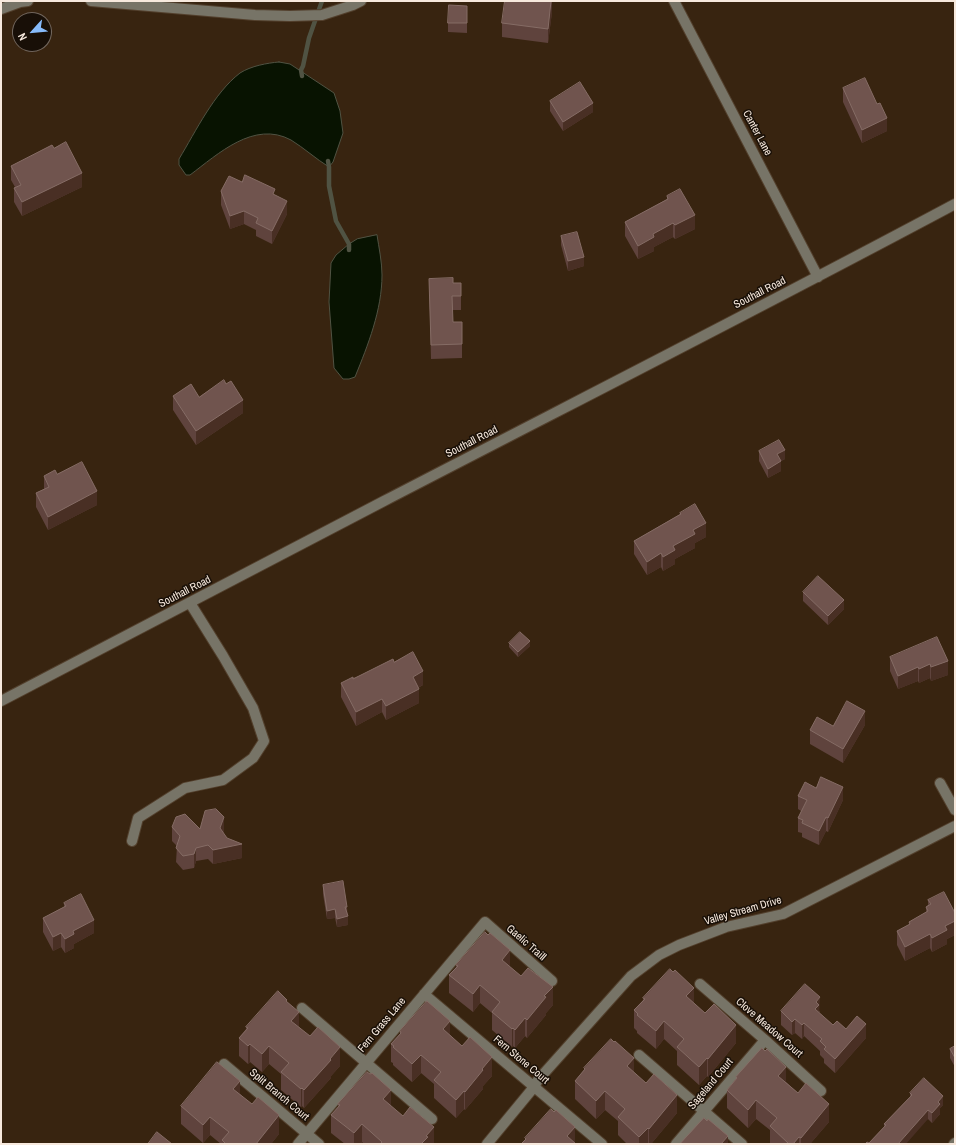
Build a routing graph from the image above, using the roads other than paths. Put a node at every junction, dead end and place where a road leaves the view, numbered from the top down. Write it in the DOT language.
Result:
graph roads {
  1 [pos="28,1"];
  2 [pos="91,1"];
  3 [pos="361,1"];
  4 [pos="674,1"];
  5 [pos="1,9"];
  6 [pos="955,204"];
  7 [pos="818,277"];
  8 [pos="190,603"];
  9 [pos="1,701"];
  10 [pos="940,783"];
  11 [pos="955,810"];
  12 [pos="955,826"];
  13 [pos="132,841"];
  14 [pos="485,922"];
  15 [pos="552,981"];
  16 [pos="700,984"];
  17 [pos="424,994"];
  18 [pos="302,1008"];
  19 [pos="765,1040"];
  20 [pos="639,1055"];
  21 [pos="366,1063"];
  22 [pos="224,1064"];
  23 [pos="534,1087"];
  24 [pos="821,1091"];
  25 [pos="704,1111"];
  26 [pos="432,1119"];
  27 [pos="307,1134"];
  28 [pos="298,1144"];
  29 [pos="319,1144"];
  30 [pos="487,1144"];
  31 [pos="602,1144"];
  32 [pos="676,1144"];
  33 [pos="742,1144"];
  1 -- 5 [label="street"];
  2 -- 3 [label="street"];
  4 -- 7 [label="street, Canter Lane"];
  6 -- 7 [label="street, Southall Road"];
  7 -- 8 [label="street, Southall Road"];
  8 -- 9 [label="street, Southall Road"];
  8 -- 13 [label="street"];
  10 -- 11 [label="street"];
  12 -- 23 [label="street, Valley Stream Drive"];
  14 -- 15 [label="street, Gaelic Traill"];
  14 -- 17 [label="street, Fern Grass Lane"];
  16 -- 19 [label="street, Clove Meadow Court"];
  17 -- 21 [label="street, Fern Grass Lane"];
  17 -- 23 [label="street, Fern Stone Court"];
  18 -- 21 [label="street"];
  19 -- 24 [label="street, Clove Meadow Court"];
  19 -- 25 [label="street, Sageland Court"];
  20 -- 25 [label="street"];
  21 -- 26 [label="street"];
  21 -- 27 [label="street, Fern Grass Lane"];
  22 -- 27 [label="street, Split Branch Court"];
  23 -- 30 [label="street, Valley Stream Drive"];
  23 -- 31 [label="street, Fern Stone Court"];
  25 -- 32 [label="street, Sageland Court"];
  25 -- 33 [label="street"];
  27 -- 28 [label="street, Fern Grass Lane"];
  27 -- 29 [label="street, Split Branch Court"];
}
